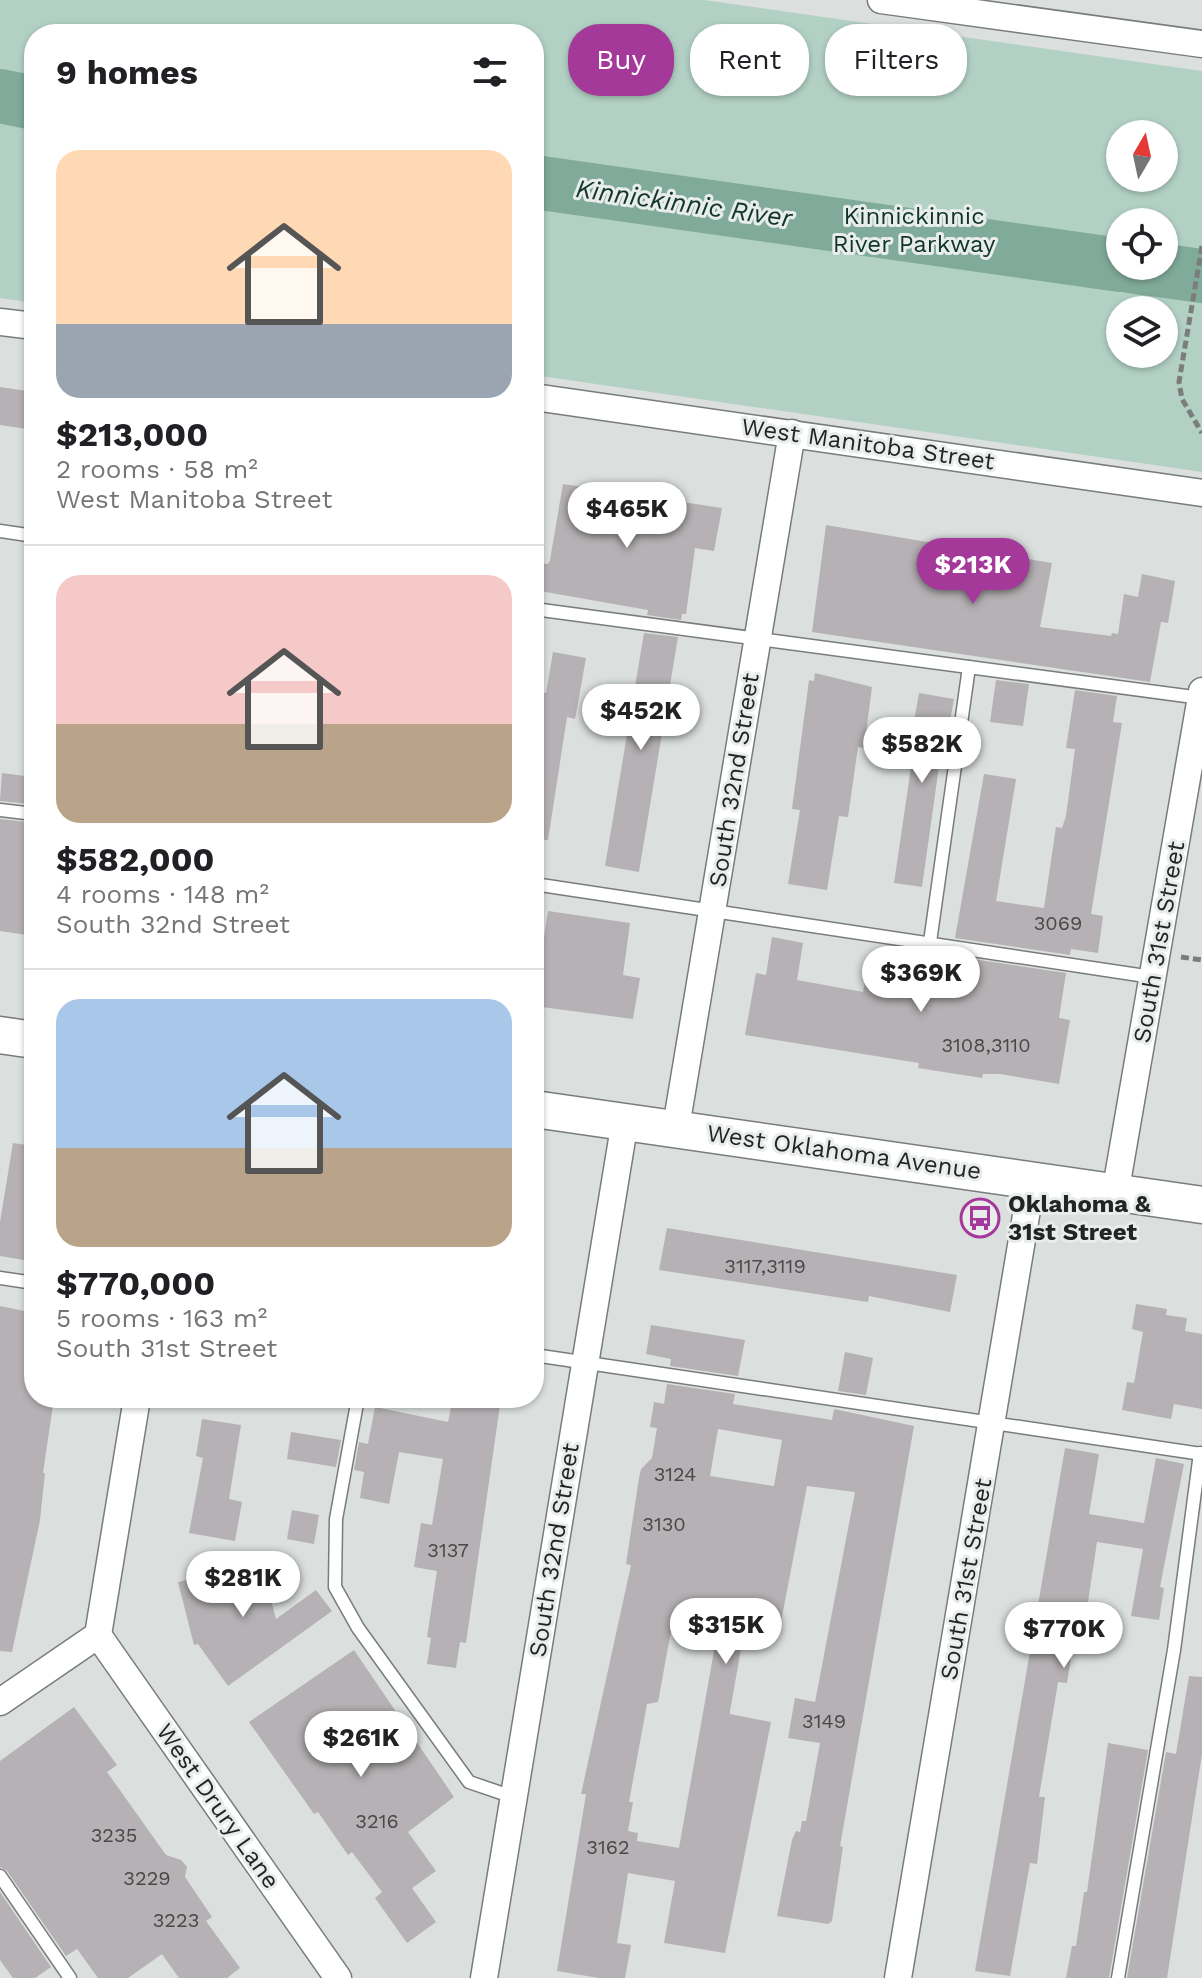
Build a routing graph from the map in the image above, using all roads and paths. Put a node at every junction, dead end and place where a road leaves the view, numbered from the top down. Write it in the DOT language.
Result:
graph roads {
  1 [pos="881,0"];
  2 [pos="1202,44"];
  3 [pos="1202,246"];
  4 [pos="0,322"];
  5 [pos="24,325"];
  6 [pos="544,398"];
  7 [pos="792,433"];
  8 [pos="1202,433"];
  9 [pos="1202,493"];
  10 [pos="0,531"];
  11 [pos="24,535"];
  12 [pos="544,613"];
  13 [pos="757,640"];
  14 [pos="969,667"];
  15 [pos="1201,694"];
  16 [pos="1196,758"];
  17 [pos="0,810"];
  18 [pos="24,813"];
  19 [pos="544,885"];
  20 [pos="713,908"];
  21 [pos="930,942"];
  22 [pos="1152,977"];
  23 [pos="0,1035"];
  24 [pos="24,1039"];
  25 [pos="544,1110"];
  26 [pos="625,1121"];
  27 [pos="676,1127"];
  28 [pos="1032,1180"];
  29 [pos="1115,1194"];
  30 [pos="1202,1205"];
  31 [pos="0,1278"];
  32 [pos="24,1282"];
  33 [pos="544,1356"];
  34 [pos="585,1362"];
  35 [pos="135,1408"];
  36 [pos="356,1408"];
  37 [pos="992,1421"];
  38 [pos="1201,1454"];
  39 [pos="98,1635"];
  40 [pos="0,1702"];
  41 [pos="513,1797"];
  42 [pos="0,1876"];
  43 [pos="70,1978"];
  44 [pos="338,1978"];
  45 [pos="484,1978"];
  46 [pos="898,1978"];
  47 [pos="1118,1978"];
  1 -- 2 [label="street"];
  3 -- 8 [label="path"];
  4 -- 5 [label="street"];
  6 -- 7 [label="street, West Manitoba Street"];
  7 -- 9 [label="street, West Manitoba Street"];
  7 -- 13 [label="street, South 32nd Street"];
  10 -- 11 [label="lane"];
  12 -- 13 [label="lane"];
  13 -- 14 [label="lane"];
  13 -- 20 [label="street, South 32nd Street"];
  14 -- 15 [label="lane"];
  14 -- 21 [label="lane"];
  15 -- 16 [label="street, South 31st Street"];
  16 -- 22 [label="street, South 31st Street"];
  17 -- 18 [label="lane"];
  19 -- 20 [label="lane"];
  20 -- 21 [label="lane"];
  20 -- 27 [label="street, South 32nd Street"];
  21 -- 22 [label="lane"];
  22 -- 29 [label="street, South 31st Street"];
  23 -- 24 [label="main road"];
  25 -- 26 [label="main road, West Oklahoma Avenue"];
  26 -- 27 [label="main road, West Oklahoma Avenue"];
  26 -- 34 [label="street, South 32nd Street"];
  27 -- 28 [label="main road, West Oklahoma Avenue"];
  28 -- 29 [label="main road, West Oklahoma Avenue"];
  28 -- 37 [label="street, South 31st Street"];
  29 -- 30 [label="main road, West Oklahoma Avenue"];
  31 -- 32 [label="lane"];
  33 -- 34 [label="lane"];
  34 -- 37 [label="lane"];
  34 -- 41 [label="street, South 32nd Street"];
  35 -- 39 [label="street"];
  36 -- 41 [label="lane"];
  37 -- 38 [label="lane"];
  37 -- 46 [label="street, South 31st Street"];
  38 -- 47 [label="lane"];
  39 -- 40 [label="street"];
  39 -- 44 [label="street, West Drury Lane"];
  41 -- 45 [label="street, South 32nd Street"];
  42 -- 43 [label="lane"];
}
